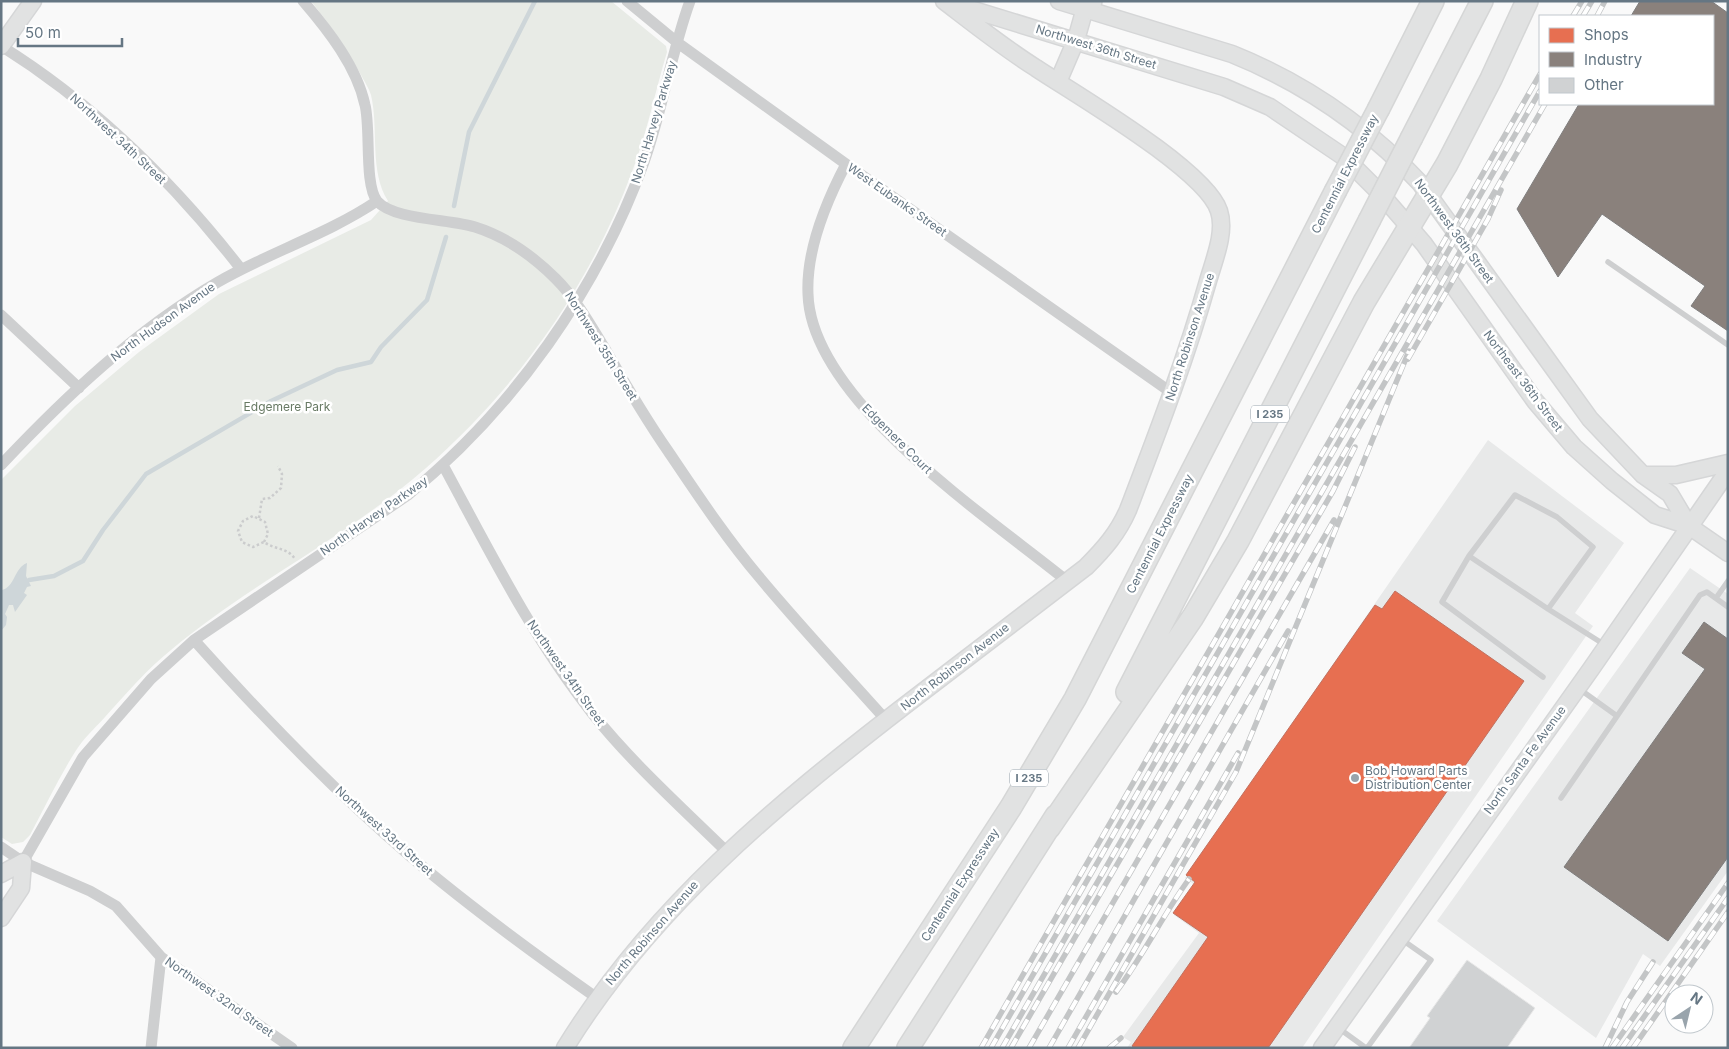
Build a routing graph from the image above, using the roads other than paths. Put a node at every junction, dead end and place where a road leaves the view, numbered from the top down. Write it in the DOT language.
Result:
graph roads {
  1 [pos="33,1"];
  2 [pos="303,1"];
  3 [pos="627,1"];
  4 [pos="690,1"];
  5 [pos="944,1"];
  6 [pos="948,1"];
  7 [pos="1059,1"];
  8 [pos="1433,1"];
  9 [pos="1482,1"];
  10 [pos="1527,1"];
  11 [pos="1086,4"];
  12 [pos="1076,40"];
  13 [pos="678,43"];
  14 [pos="1,46"];
  15 [pos="1058,82"];
  16 [pos="846,164"];
  17 [pos="1429,194"];
  18 [pos="377,201"];
  19 [pos="1409,227"];
  20 [pos="1608,262"];
  21 [pos="241,269"];
  22 [pos="576,303"];
  23 [pos="1,315"];
  24 [pos="1728,346"];
  25 [pos="79,388"];
  26 [pos="1172,393"];
  27 [pos="1728,463"];
  28 [pos="1,465"];
  29 [pos="443,466"];
  30 [pos="1728,471"];
  31 [pos="1643,475"];
  32 [pos="1689,526"];
  33 [pos="1728,553"];
  34 [pos="1469,556"];
  35 [pos="1067,581"];
  36 [pos="1728,581"];
  37 [pos="1716,598"];
  38 [pos="1728,606"];
  39 [pos="1548,609"];
  40 [pos="194,640"];
  41 [pos="1607,646"];
  42 [pos="1543,677"];
  43 [pos="1577,688"];
  44 [pos="1617,716"];
  45 [pos="886,720"];
  46 [pos="1561,798"];
  47 [pos="1050,828"];
  48 [pos="1,847"];
  49 [pos="726,852"];
  50 [pos="24,862"];
  51 [pos="1,874"];
  52 [pos="1,918"];
  53 [pos="1399,938"];
  54 [pos="161,957"];
  55 [pos="597,998"];
  56 [pos="1337,1027"];
  57 [pos="151,1048"];
  58 [pos="292,1048"];
  59 [pos="565,1048"];
  60 [pos="854,1048"];
  61 [pos="908,1048"];
  62 [pos="1322,1048"];
  63 [pos="1366,1048"];
  1 -- 14 [label="street"];
  2 -- 18 [label="street"];
  3 -- 13 [label="street, West Eubanks Street"];
  4 -- 13 [label="street, North Harvey Parkway"];
  5 -- 15 [label="street"];
  6 -- 12 [label="street, Northwest 36th Street"];
  7 -- 11 [label="street, Northwest 36th Street"];
  8 -- 60 [label="highway, Centennial Expressway / I 235, bridge"];
  9 -- 47 [label="highway, I 235, bridge"];
  10 -- 17 [label="highway"];
  11 -- 12 [label="street"];
  11 -- 17 [label="street, Northwest 36th Street"];
  12 -- 15 [label="street"];
  12 -- 19 [label="street, Northwest 36th Street"];
  13 -- 16 [label="street, West Eubanks Street"];
  13 -- 22 [label="street, North Harvey Parkway"];
  14 -- 21 [label="street, Northwest 34th Street"];
  15 -- 26 [label="street, North Robinson Avenue"];
  16 -- 26 [label="street, West Eubanks Street"];
  16 -- 35 [label="street, Edgemere Court"];
  17 -- 19 [label="highway"];
  17 -- 31 [label="street, Northwest 36th Street"];
  18 -- 21 [label="street, North Hudson Avenue"];
  18 -- 22 [label="street, Northwest 35th Street"];
  19 -- 32 [label="street, Northeast 36th Street"];
  19 -- 47 [label="highway"];
  20 -- 24 [label="lane"];
  21 -- 25 [label="street, North Hudson Avenue"];
  22 -- 29 [label="street, North Harvey Parkway"];
  22 -- 45 [label="street, Northwest 35th Street"];
  23 -- 25 [label="street"];
  25 -- 28 [label="street, North Hudson Avenue"];
  26 -- 35 [label="street, North Robinson Avenue"];
  27 -- 31 [label="street"];
  29 -- 40 [label="street, North Harvey Parkway"];
  29 -- 49 [label="street, Northwest 34th Street"];
  30 -- 32 [label="street, North Santa Fe Avenue"];
  31 -- 32 [label="street, Northwest 36th Street"];
  32 -- 33 [label="street, Northeast 36th Street"];
  32 -- 41 [label="street, North Santa Fe Avenue"];
  34 -- 39 [label="lane"];
  34 -- 39 [label="lane"];
  34 -- 42 [label="lane"];
  35 -- 45 [label="street, North Robinson Avenue"];
  36 -- 37 [label="lane"];
  37 -- 38 [label="lane"];
  37 -- 44 [label="lane"];
  39 -- 41 [label="lane"];
  40 -- 50 [label="street, North Harvey Parkway"];
  40 -- 55 [label="street, Northwest 33rd Street"];
  41 -- 43 [label="street, North Santa Fe Avenue"];
  43 -- 44 [label="lane"];
  43 -- 53 [label="street, North Santa Fe Avenue"];
  44 -- 46 [label="lane"];
  45 -- 49 [label="street, North Robinson Avenue"];
  47 -- 61 [label="highway, I 235"];
  48 -- 50 [label="street, Northwest 32nd Street"];
  49 -- 55 [label="street, North Robinson Avenue"];
  50 -- 51 [label="street"];
  50 -- 52 [label="street, North Harvey Parkway"];
  50 -- 54 [label="street, Northwest 32nd Street"];
  53 -- 56 [label="street, North Santa Fe Avenue"];
  53 -- 63 [label="lane"];
  54 -- 57 [label="street"];
  54 -- 58 [label="street, Northwest 32nd Street"];
  55 -- 59 [label="street, North Robinson Avenue"];
  56 -- 62 [label="street, North Santa Fe Avenue"];
  56 -- 63 [label="lane"];
}
